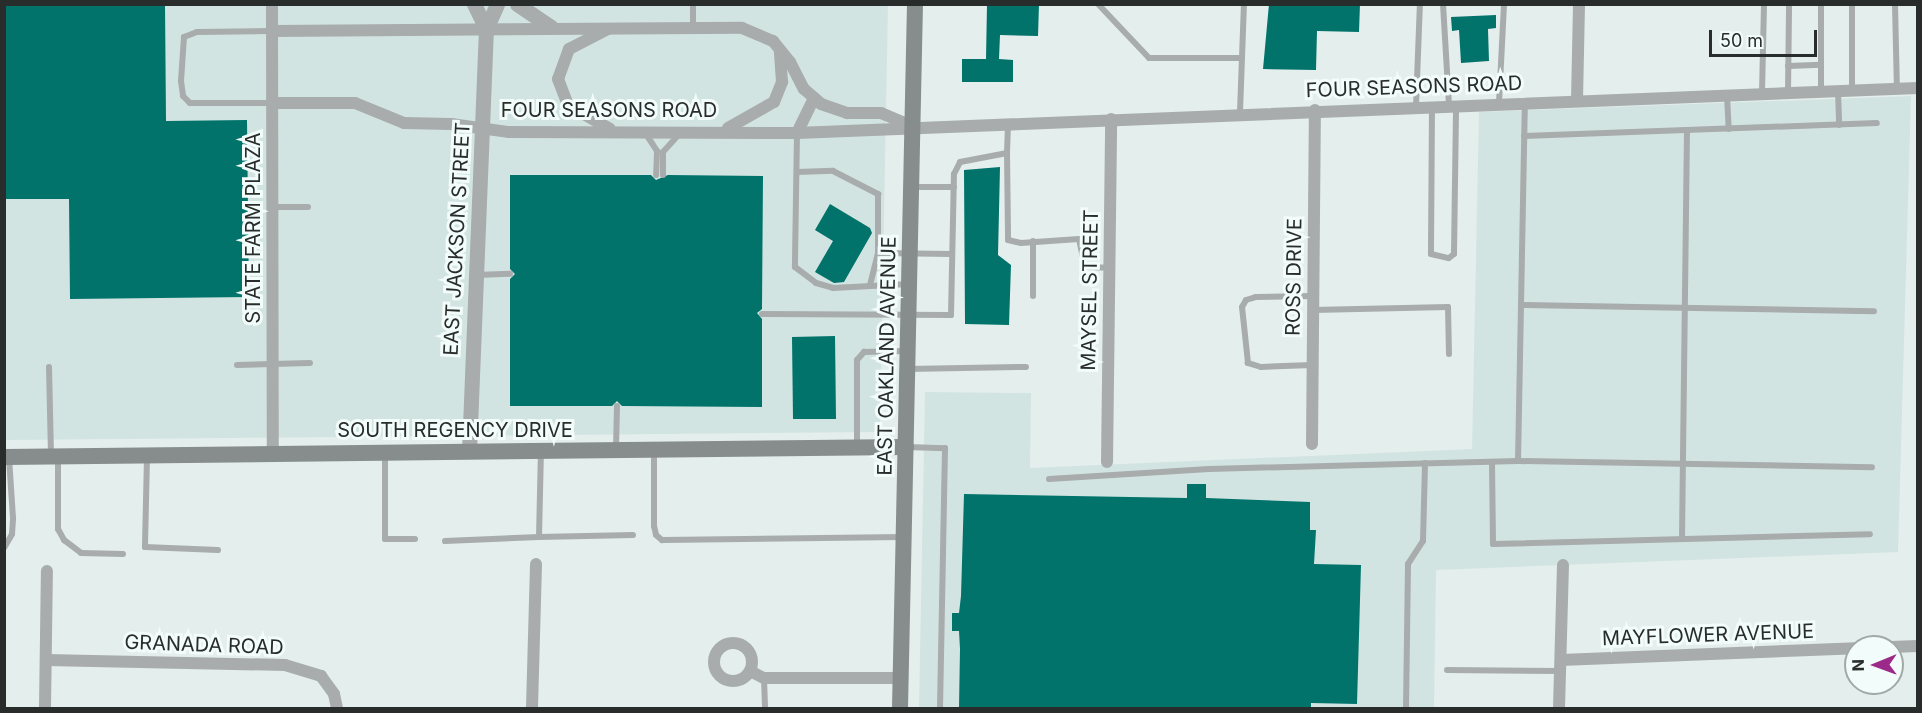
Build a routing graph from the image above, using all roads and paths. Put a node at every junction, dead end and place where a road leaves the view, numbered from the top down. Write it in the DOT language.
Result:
graph roads {
  1 [pos="272,4"];
  2 [pos="474,4"];
  3 [pos="497,4"];
  4 [pos="517,4"];
  5 [pos="693,4"];
  6 [pos="915,4"];
  7 [pos="1098,4"];
  8 [pos="1244,4"];
  9 [pos="1420,4"];
  10 [pos="1443,4"];
  11 [pos="1504,4"];
  12 [pos="1579,4"];
  13 [pos="1764,4"];
  14 [pos="1789,4"];
  15 [pos="1821,4"];
  16 [pos="1852,4"];
  17 [pos="1895,4"];
  18 [pos="615,26"];
  19 [pos="693,26"];
  20 [pos="551,27"];
  21 [pos="486,29"];
  22 [pos="272,31"];
  23 [pos="780,50"];
  24 [pos="1241,58"];
  25 [pos="1821,65"];
  26 [pos="1788,66"];
  27 [pos="1917,88"];
  28 [pos="1897,89"];
  29 [pos="1852,90"];
  30 [pos="1821,91"];
  31 [pos="1838,91"];
  32 [pos="1788,92"];
  33 [pos="1762,93"];
  34 [pos="1727,94"];
  35 [pos="814,98"];
  36 [pos="1577,100"];
  37 [pos="1525,102"];
  38 [pos="272,103"];
  39 [pos="1499,103"];
  40 [pos="1452,105"];
  41 [pos="1416,106"];
  42 [pos="1432,106"];
  43 [pos="1315,110"];
  44 [pos="1240,112"];
  45 [pos="1111,119"];
  46 [pos="1008,123"];
  47 [pos="1877,123"];
  48 [pos="1839,125"];
  49 [pos="913,126"];
  50 [pos="484,129"];
  51 [pos="1729,129"];
  52 [pos="724,130"];
  53 [pos="1688,130"];
  54 [pos="644,131"];
  55 [pos="684,131"];
  56 [pos="615,132"];
  57 [pos="797,133"];
  58 [pos="1524,136"];
  59 [pos="1007,153"];
  60 [pos="797,172"];
  61 [pos="911,187"];
  62 [pos="954,187"];
  63 [pos="272,207"];
  64 [pos="308,207"];
  65 [pos="1033,241"];
  66 [pos="878,253"];
  67 [pos="910,254"];
  68 [pos="952,254"];
  69 [pos="1110,268"];
  70 [pos="510,274"];
  71 [pos="475,275"];
  72 [pos="909,284"];
  73 [pos="870,286"];
  74 [pos="1033,296"];
  75 [pos="1314,296"];
  76 [pos="1521,305"];
  77 [pos="1685,308"];
  78 [pos="1313,310"];
  79 [pos="1874,311"];
  80 [pos="762,314"];
  81 [pos="909,315"];
  82 [pos="908,351"];
  83 [pos="1449,354"];
  84 [pos="310,363"];
  85 [pos="237,364"];
  86 [pos="272,364"];
  87 [pos="1313,365"];
  88 [pos="49,366"];
  89 [pos="1026,367"];
  90 [pos="908,369"];
  91 [pos="617,406"];
  92 [pos="1312,444"];
  93 [pos="654,447"];
  94 [pos="906,447"];
  95 [pos="856,448"];
  96 [pos="616,450"];
  97 [pos="469,451"];
  98 [pos="541,451"];
  99 [pos="273,452"];
  100 [pos="384,452"];
  101 [pos="147,453"];
  102 [pos="54,454"];
  103 [pos="7,457"];
  104 [pos="1107,462"];
  105 [pos="1492,462"];
  106 [pos="1518,462"];
  107 [pos="1425,463"];
  108 [pos="1683,464"];
  109 [pos="1872,467"];
  110 [pos="1049,479"];
  111 [pos="1870,534"];
  112 [pos="633,535"];
  113 [pos="539,537"];
  114 [pos="904,537"];
  115 [pos="414,539"];
  116 [pos="1682,539"];
  117 [pos="445,541"];
  118 [pos="4,548"];
  119 [pos="218,550"];
  120 [pos="123,554"];
  121 [pos="536,564"];
  122 [pos="1563,565"];
  123 [pos="47,571"];
  124 [pos="1844,649"];
  125 [pos="46,660"];
  126 [pos="1560,666"];
  127 [pos="1447,670"];
  128 [pos="750,671"];
  129 [pos="764,678"];
  130 [pos="901,678"];
  131 [pos="45,708"];
  132 [pos="337,708"];
  133 [pos="532,708"];
  134 [pos="765,708"];
  135 [pos="900,708"];
  136 [pos="940,708"];
  137 [pos="1406,708"];
  138 [pos="1559,708"];
  1 -- 22 [label="street, STATE FARM PLAZA"];
  2 -- 21 [label="street, EAST JACKSON STREET"];
  3 -- 21 [label="street, EAST JACKSON STREET"];
  4 -- 20 [label="street"];
  5 -- 19 [label="lane"];
  6 -- 49 [label="main road, EAST OAKLAND AVENUE"];
  7 -- 24 [label="lane"];
  8 -- 24 [label="lane"];
  9 -- 41 [label="lane"];
  10 -- 40 [label="lane"];
  11 -- 39 [label="lane"];
  12 -- 36 [label="street"];
  13 -- 33 [label="lane"];
  14 -- 26 [label="lane"];
  15 -- 25 [label="lane"];
  16 -- 29 [label="lane"];
  17 -- 28 [label="lane"];
  18 -- 19 [label="street"];
  18 -- 20 [label="street"];
  18 -- 56 [label="street"];
  19 -- 23 [label="street"];
  20 -- 21 [label="street"];
  21 -- 22 [label="street"];
  21 -- 50 [label="street, EAST JACKSON STREET"];
  22 -- 38 [label="street, STATE FARM PLAZA"];
  22 -- 38 [label="lane"];
  23 -- 35 [label="street"];
  23 -- 52 [label="street"];
  24 -- 44 [label="lane"];
  25 -- 26 [label="lane"];
  25 -- 30 [label="lane"];
  26 -- 32 [label="lane"];
  27 -- 28 [label="street, FOUR SEASONS ROAD"];
  28 -- 29 [label="street, FOUR SEASONS ROAD"];
  29 -- 31 [label="street, FOUR SEASONS ROAD"];
  30 -- 31 [label="street, FOUR SEASONS ROAD"];
  30 -- 32 [label="street, FOUR SEASONS ROAD"];
  31 -- 48 [label="lane"];
  32 -- 33 [label="street, FOUR SEASONS ROAD"];
  33 -- 34 [label="street, FOUR SEASONS ROAD"];
  34 -- 36 [label="street, FOUR SEASONS ROAD"];
  34 -- 51 [label="lane"];
  35 -- 49 [label="street, FOUR SEASONS ROAD"];
  35 -- 57 [label="street"];
  36 -- 37 [label="street, FOUR SEASONS ROAD"];
  37 -- 39 [label="street, FOUR SEASONS ROAD"];
  37 -- 58 [label="lane"];
  38 -- 50 [label="street, FOUR SEASONS ROAD"];
  38 -- 63 [label="street, STATE FARM PLAZA"];
  39 -- 40 [label="street, FOUR SEASONS ROAD"];
  40 -- 42 [label="street, FOUR SEASONS ROAD"];
  40 -- 42 [label="lane"];
  41 -- 42 [label="street, FOUR SEASONS ROAD"];
  41 -- 43 [label="street, FOUR SEASONS ROAD"];
  43 -- 44 [label="street, FOUR SEASONS ROAD"];
  43 -- 75 [label="street, ROSS DRIVE"];
  44 -- 45 [label="street, FOUR SEASONS ROAD"];
  45 -- 46 [label="street, FOUR SEASONS ROAD"];
  45 -- 69 [label="street, MAYSEL STREET"];
  46 -- 49 [label="street, FOUR SEASONS ROAD"];
  46 -- 59 [label="lane"];
  47 -- 48 [label="lane"];
  48 -- 51 [label="lane"];
  49 -- 57 [label="street, FOUR SEASONS ROAD"];
  49 -- 61 [label="main road, EAST OAKLAND AVENUE"];
  50 -- 56 [label="street, FOUR SEASONS ROAD"];
  50 -- 71 [label="street, EAST JACKSON STREET"];
  51 -- 53 [label="lane"];
  52 -- 55 [label="street, FOUR SEASONS ROAD"];
  52 -- 57 [label="street, FOUR SEASONS ROAD"];
  53 -- 58 [label="lane"];
  53 -- 77 [label="lane"];
  54 -- 55 [label="street, FOUR SEASONS ROAD"];
  54 -- 55 [label="lane"];
  54 -- 56 [label="street, FOUR SEASONS ROAD"];
  57 -- 60 [label="lane"];
  58 -- 76 [label="lane"];
  59 -- 62 [label="lane"];
  59 -- 65 [label="lane"];
  60 -- 66 [label="lane"];
  60 -- 73 [label="lane"];
  61 -- 62 [label="lane"];
  61 -- 67 [label="main road, EAST OAKLAND AVENUE"];
  62 -- 68 [label="lane"];
  63 -- 64 [label="lane"];
  63 -- 86 [label="street, STATE FARM PLAZA"];
  65 -- 69 [label="lane"];
  65 -- 74 [label="lane"];
  66 -- 67 [label="lane"];
  66 -- 73 [label="lane"];
  67 -- 68 [label="lane"];
  67 -- 72 [label="main road, EAST OAKLAND AVENUE"];
  68 -- 81 [label="lane"];
  69 -- 104 [label="street, MAYSEL STREET"];
  70 -- 71 [label="lane"];
  71 -- 97 [label="street, EAST JACKSON STREET"];
  72 -- 73 [label="lane"];
  72 -- 81 [label="main road, EAST OAKLAND AVENUE"];
  75 -- 78 [label="street, ROSS DRIVE"];
  75 -- 87 [label="lane"];
  76 -- 77 [label="lane"];
  76 -- 106 [label="lane"];
  77 -- 79 [label="lane"];
  77 -- 108 [label="lane"];
  78 -- 83 [label="lane"];
  78 -- 87 [label="street, ROSS DRIVE"];
  80 -- 81 [label="lane"];
  81 -- 82 [label="main road, EAST OAKLAND AVENUE"];
  82 -- 90 [label="main road, EAST OAKLAND AVENUE"];
  82 -- 95 [label="lane"];
  84 -- 86 [label="lane"];
  85 -- 86 [label="lane"];
  86 -- 99 [label="street, STATE FARM PLAZA"];
  87 -- 92 [label="street, ROSS DRIVE"];
  88 -- 102 [label="lane"];
  89 -- 90 [label="lane"];
  90 -- 94 [label="main road, EAST OAKLAND AVENUE"];
  91 -- 96 [label="lane"];
  93 -- 95 [label="main road, SOUTH REGENCY DRIVE"];
  93 -- 96 [label="main road, SOUTH REGENCY DRIVE"];
  93 -- 114 [label="lane"];
  94 -- 95 [label="main road, SOUTH REGENCY DRIVE"];
  94 -- 114 [label="main road, EAST OAKLAND AVENUE"];
  94 -- 136 [label="lane"];
  96 -- 98 [label="main road, SOUTH REGENCY DRIVE"];
  97 -- 98 [label="main road, SOUTH REGENCY DRIVE"];
  97 -- 100 [label="main road, SOUTH REGENCY DRIVE"];
  98 -- 113 [label="lane"];
  99 -- 100 [label="main road, SOUTH REGENCY DRIVE"];
  99 -- 101 [label="main road, SOUTH REGENCY DRIVE"];
  100 -- 115 [label="lane"];
  101 -- 102 [label="main road, SOUTH REGENCY DRIVE"];
  101 -- 119 [label="lane"];
  102 -- 103 [label="main road, SOUTH REGENCY DRIVE"];
  102 -- 120 [label="lane"];
  103 -- 118 [label="lane"];
  105 -- 106 [label="lane"];
  105 -- 107 [label="lane"];
  105 -- 116 [label="lane"];
  106 -- 108 [label="lane"];
  107 -- 110 [label="lane"];
  107 -- 137 [label="lane"];
  108 -- 109 [label="lane"];
  108 -- 116 [label="lane"];
  111 -- 116 [label="lane"];
  112 -- 113 [label="lane"];
  113 -- 117 [label="lane"];
  114 -- 130 [label="main road, EAST OAKLAND AVENUE"];
  121 -- 133 [label="street"];
  122 -- 126 [label="street"];
  123 -- 125 [label="street"];
  124 -- 126 [label="street, MAYFLOWER AVENUE"];
  125 -- 131 [label="street"];
  125 -- 132 [label="street, GRANADA ROAD"];
  126 -- 127 [label="lane"];
  126 -- 138 [label="street"];
  128 -- 129 [label="street"];
  129 -- 130 [label="street"];
  129 -- 134 [label="lane"];
  130 -- 135 [label="main road, EAST OAKLAND AVENUE"];
}
